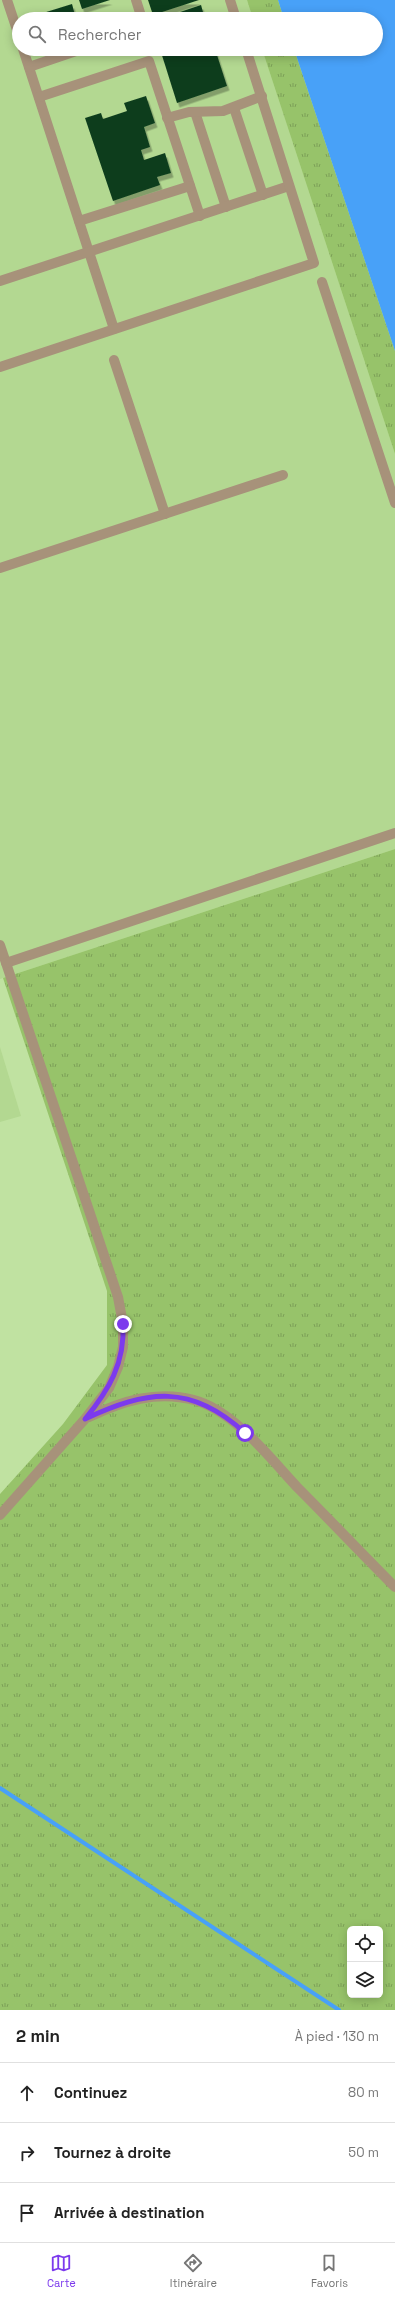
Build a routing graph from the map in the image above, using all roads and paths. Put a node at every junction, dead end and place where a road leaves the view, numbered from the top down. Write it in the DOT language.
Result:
graph roads {
  1 [pos="7,0"];
  2 [pos="136,0"];
  3 [pos="230,0"];
  4 [pos="140,12"];
  5 [pos="234,12"];
  6 [pos="12,15"];
  7 [pos="25,56"];
  8 [pos="60,56"];
  9 [pos="248,56"];
  10 [pos="29,66"];
  11 [pos="262,96"];
  12 [pos="39,97"];
  13 [pos="234,108"];
  14 [pos="195,112"];
  15 [pos="167,118"];
  16 [pos="190,186"];
  17 [pos="289,186"];
  18 [pos="262,195"];
  19 [pos="226,207"];
  20 [pos="200,216"];
  21 [pos="79,221"];
  22 [pos="89,252"];
  23 [pos="0,281"];
  24 [pos="322,282"];
  25 [pos="114,329"];
  26 [pos="114,360"];
  27 [pos="0,367"];
  28 [pos="283,475"];
  29 [pos="395,503"];
  30 [pos="165,514"];
  31 [pos="0,568"];
  32 [pos="395,833"];
  33 [pos="0,945"];
  34 [pos="6,963"];
  35 [pos="85,1419"];
  36 [pos="0,1515"];
  37 [pos="395,1587"];
  1 -- 6 [label="street"];
  2 -- 4 [label="street"];
  3 -- 5 [label="street"];
  7 -- 10 [label="street"];
  8 -- 10 [label="street"];
  9 -- 11 [label="street"];
  10 -- 12 [label="street"];
  11 -- 13 [label="street"];
  11 -- 17 [label="street"];
  12 -- 15 [label="street"];
  12 -- 21 [label="street"];
  13 -- 14 [label="street"];
  13 -- 18 [label="street"];
  14 -- 15 [label="street"];
  14 -- 19 [label="street"];
  15 -- 16 [label="street"];
  16 -- 20 [label="street"];
  16 -- 21 [label="street"];
  17 -- 18 [label="street"];
  17 -- 25 [label="street"];
  18 -- 19 [label="street"];
  19 -- 20 [label="street"];
  20 -- 22 [label="street"];
  21 -- 22 [label="street"];
  22 -- 23 [label="street"];
  22 -- 25 [label="street"];
  24 -- 29 [label="street"];
  25 -- 27 [label="street"];
  26 -- 30 [label="street"];
  28 -- 30 [label="street"];
  30 -- 31 [label="street"];
  32 -- 34 [label="street"];
  33 -- 34 [label="street"];
  34 -- 35 [label="street"];
  35 -- 36 [label="street"];
  35 -- 37 [label="street"];
}
